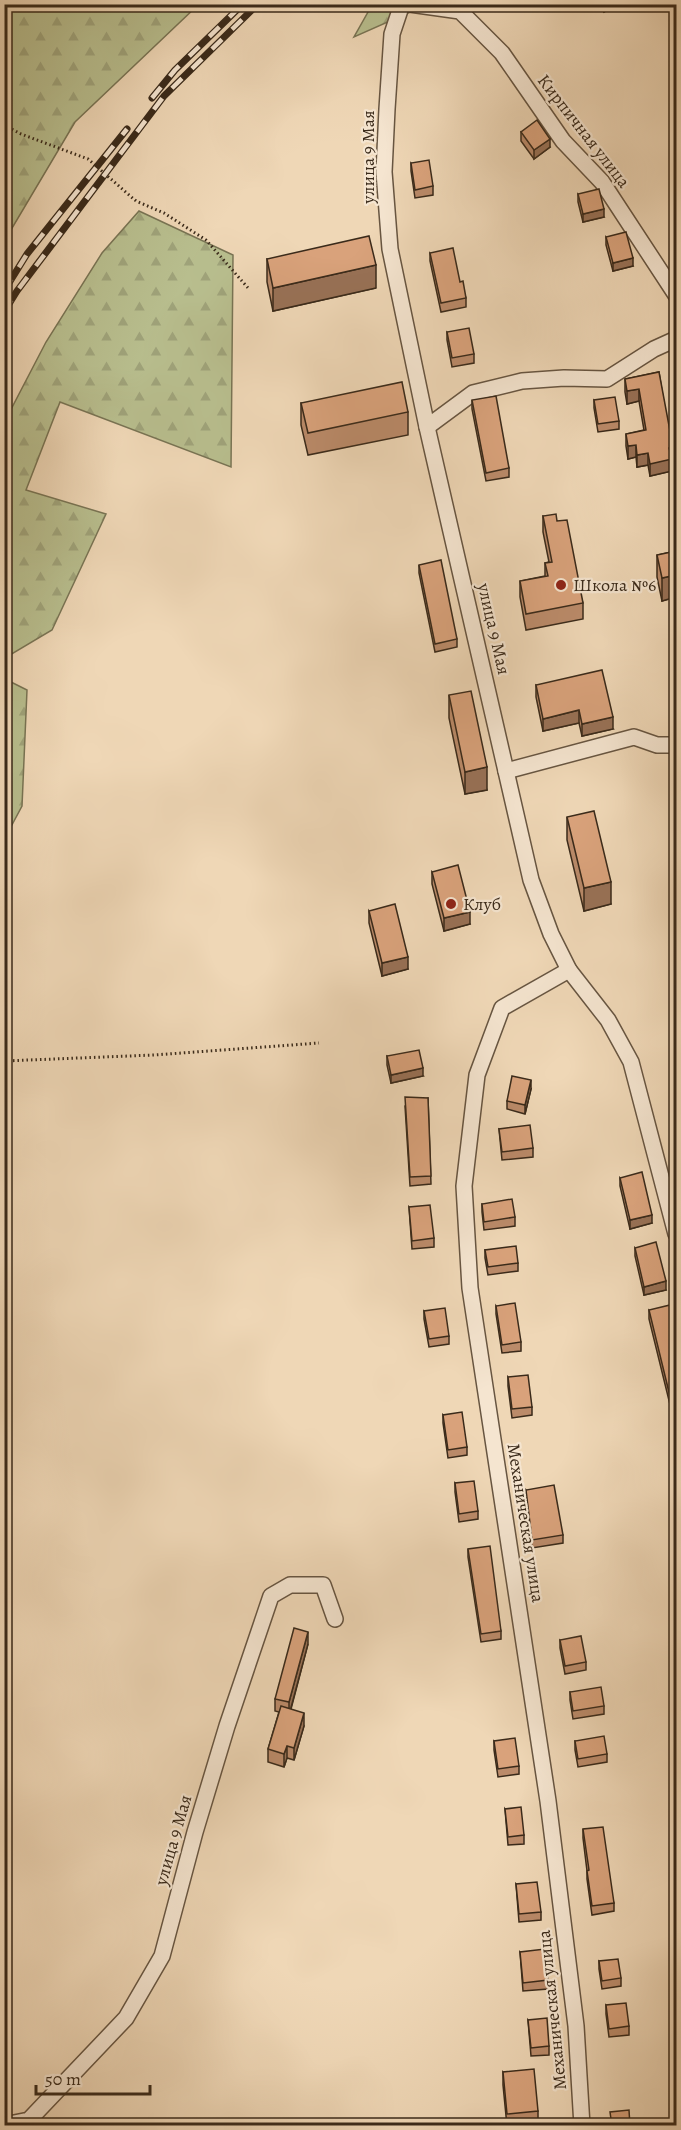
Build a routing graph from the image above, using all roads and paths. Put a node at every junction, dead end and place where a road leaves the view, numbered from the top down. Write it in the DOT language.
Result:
graph roads {
  1 [pos="402,4"];
  2 [pos="410,4"];
  3 [pos="4,125"];
  4 [pos="249,289"];
  5 [pos="676,295"];
  6 [pos="676,339"];
  7 [pos="428,427"];
  8 [pos="676,745"];
  9 [pos="506,771"];
  10 [pos="569,970"];
  11 [pos="320,1043"];
  12 [pos="4,1061"];
  13 [pos="676,1234"];
  14 [pos="336,1619"];
  15 [pos="4,2125"];
  16 [pos="582,2126"];
  1 -- 7 [label="street, улица 9 Мая"];
  2 -- 5 [label="street, Кирпичная улица"];
  3 -- 4 [label="path"];
  6 -- 7 [label="street"];
  7 -- 9 [label="street, улица 9 Мая"];
  8 -- 9 [label="street"];
  9 -- 10 [label="street, улица 9 Мая"];
  10 -- 13 [label="street, улица 9 Мая"];
  10 -- 16 [label="street, Механическая улица"];
  11 -- 12 [label="path"];
  14 -- 15 [label="street, улица 9 Мая"];
}
